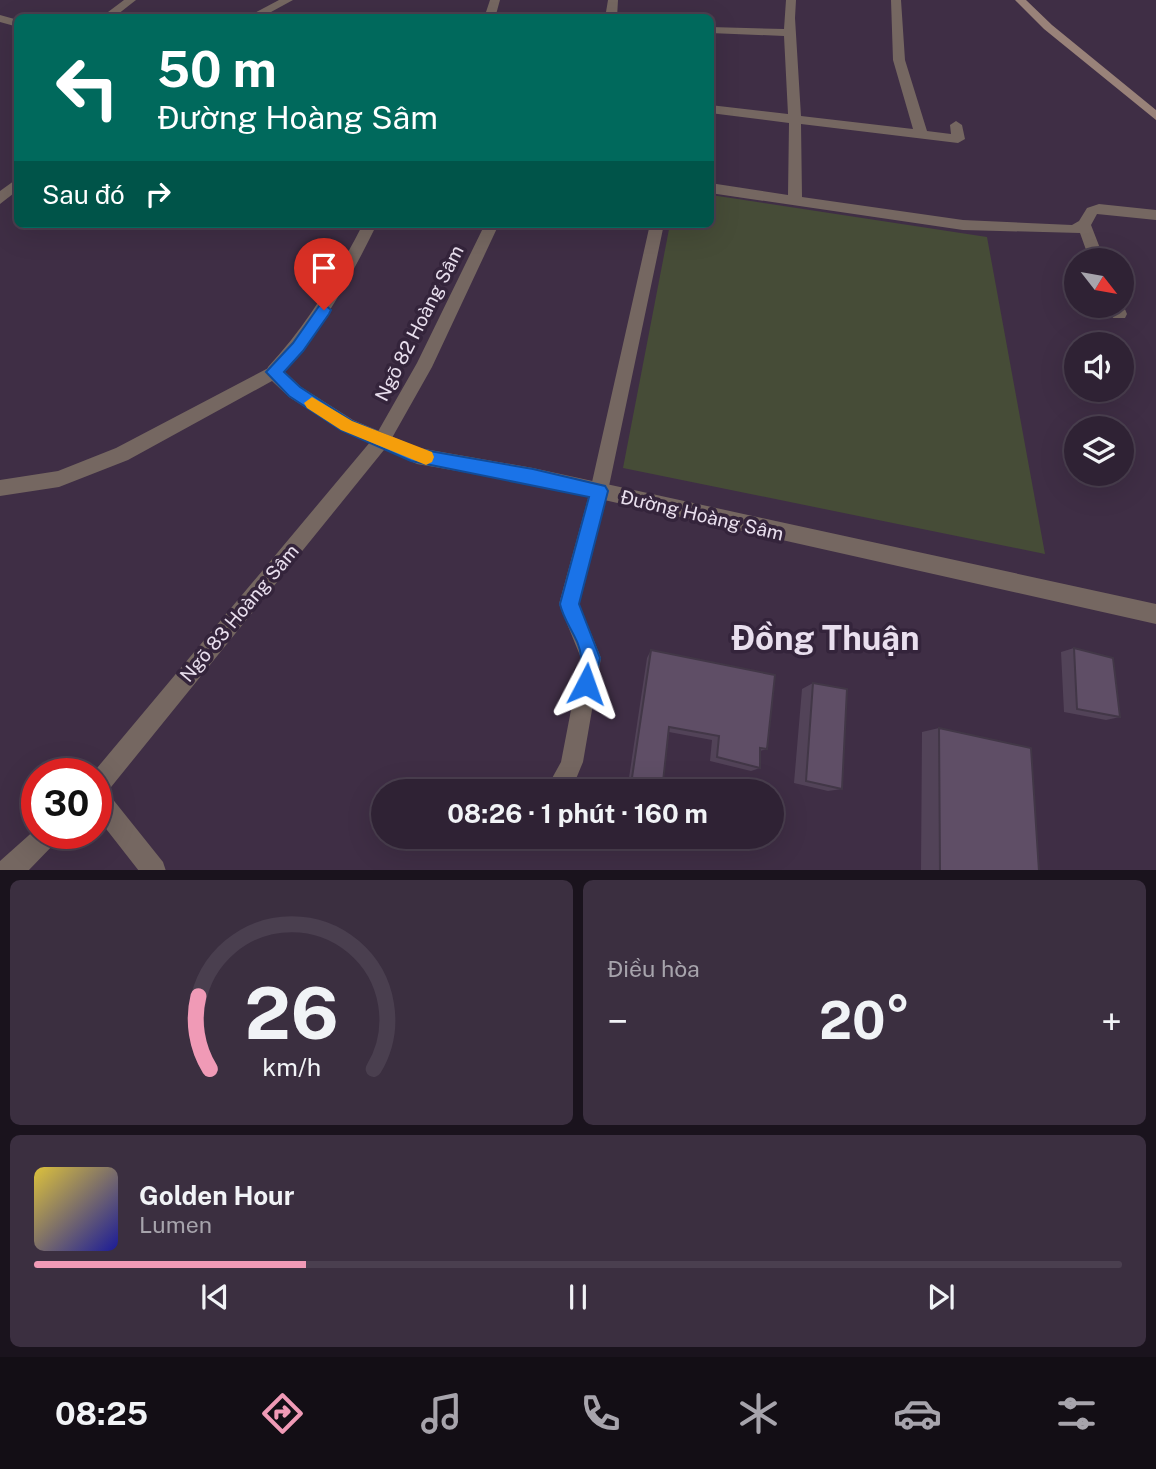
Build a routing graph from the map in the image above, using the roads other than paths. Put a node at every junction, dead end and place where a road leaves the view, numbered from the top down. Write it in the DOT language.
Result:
graph roads {
  1 [pos="131,0"];
  2 [pos="288,0"];
  3 [pos="791,0"];
  4 [pos="896,0"];
  5 [pos="1020,0"];
  6 [pos="111,14"];
  7 [pos="258,14"];
  8 [pos="714,30"];
  9 [pos="789,33"];
  10 [pos="714,109"];
  11 [pos="1156,116"];
  12 [pos="795,118"];
  13 [pos="956,125"];
  14 [pos="921,134"];
  15 [pos="14,186"];
  16 [pos="714,189"];
  17 [pos="0,199"];
  18 [pos="795,200"];
  19 [pos="1156,215"];
  20 [pos="1084,225"];
  21 [pos="368,228"];
  22 [pos="490,228"];
  23 [pos="656,228"];
  24 [pos="1093,248"];
  25 [pos="274,372"];
  26 [pos="382,440"];
  27 [pos="0,488"];
  28 [pos="599,491"];
  29 [pos="1156,614"];
  30 [pos="112,768"];
  31 [pos="566,779"];
  32 [pos="112,817"];
  33 [pos="33,849"];
  34 [pos="6,870"];
  35 [pos="155,870"];
  1 -- 6 [label="street"];
  2 -- 7 [label="street"];
  3 -- 9 [label="street"];
  4 -- 14 [label="street"];
  5 -- 11 [label="main road"];
  8 -- 9 [label="street"];
  9 -- 12 [label="street"];
  10 -- 12 [label="street"];
  12 -- 14 [label="street"];
  12 -- 18 [label="street"];
  13 -- 14 [label="street"];
  15 -- 17 [label="street"];
  16 -- 18 [label="street"];
  18 -- 20 [label="street"];
  19 -- 20 [label="street"];
  20 -- 24 [label="street"];
  21 -- 25 [label="street"];
  22 -- 26 [label="street, Ngõ 82 Hoàng Sâm"];
  23 -- 28 [label="street"];
  25 -- 26 [label="street, Đường Hoàng Sâm"];
  25 -- 27 [label="street"];
  26 -- 28 [label="street, Đường Hoàng Sâm"];
  26 -- 30 [label="street, Ngõ 83 Hoàng Sâm"];
  28 -- 29 [label="street, Đường Hoàng Sâm"];
  28 -- 31 [label="street"];
  32 -- 35 [label="street"];
  33 -- 34 [label="street"];
}
